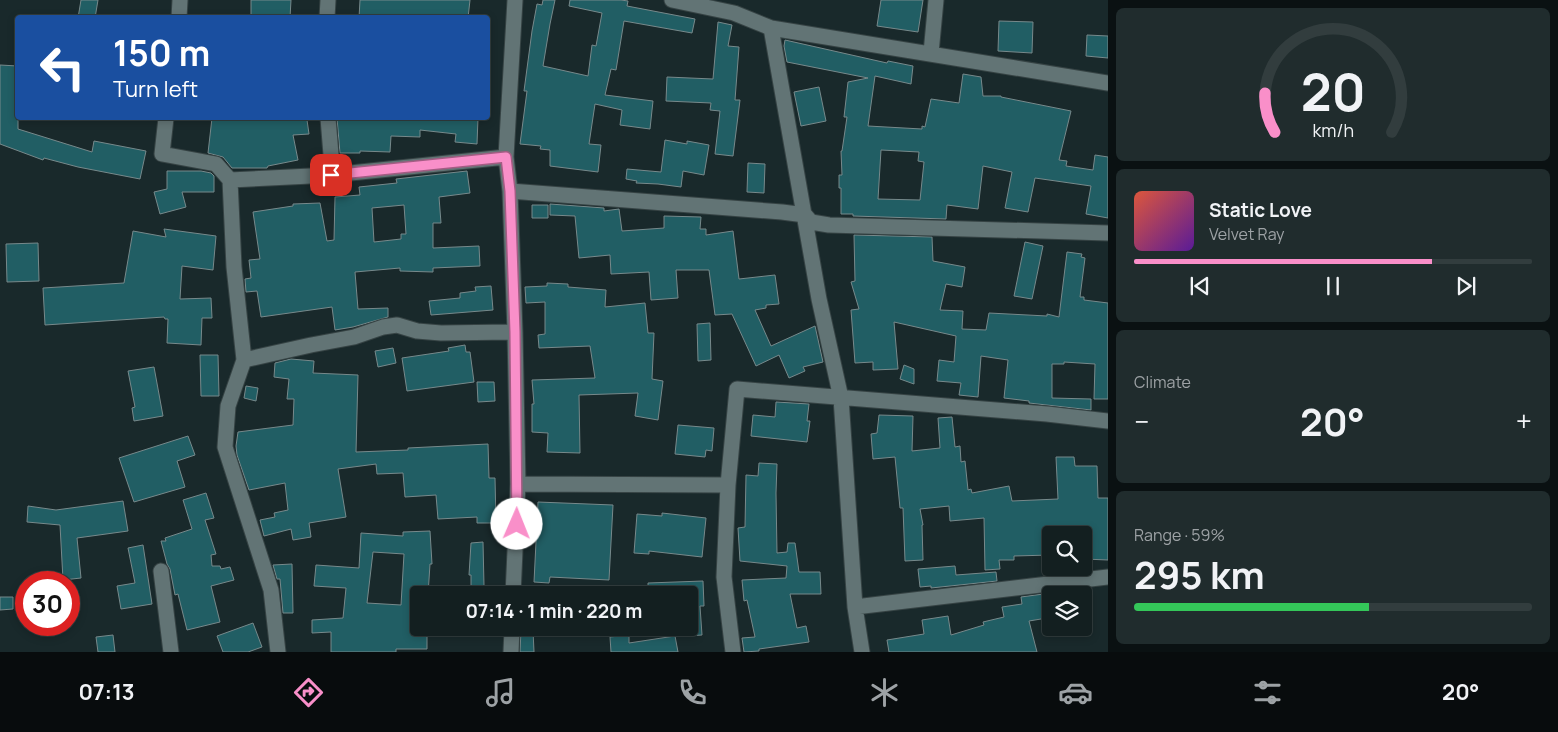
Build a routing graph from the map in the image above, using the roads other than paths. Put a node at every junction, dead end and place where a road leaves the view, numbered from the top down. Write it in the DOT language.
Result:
graph roads {
  1 [pos="180,0"];
  2 [pos="328,0"];
  3 [pos="515,0"];
  4 [pos="672,0"];
  5 [pos="936,0"];
  6 [pos="734,7"];
  7 [pos="179,15"];
  8 [pos="326,15"];
  9 [pos="771,28"];
  10 [pos="931,53"];
  11 [pos="1108,83"];
  12 [pos="166,120"];
  13 [pos="328,120"];
  14 [pos="506,157"];
  15 [pos="331,175"];
  16 [pos="230,180"];
  17 [pos="510,191"];
  18 [pos="804,215"];
  19 [pos="1108,233"];
  20 [pos="515,332"];
  21 [pos="244,360"];
  22 [pos="841,398"];
  23 [pos="1108,421"];
  24 [pos="518,484"];
  25 [pos="728,485"];
  26 [pos="161,571"];
  27 [pos="1108,577"];
  28 [pos="513,586"];
  29 [pos="855,607"];
  30 [pos="512,636"];
  31 [pos="171,652"];
  32 [pos="278,652"];
  33 [pos="511,652"];
  34 [pos="733,652"];
  35 [pos="862,652"];
  1 -- 7 [label="street"];
  2 -- 8 [label="street"];
  3 -- 14 [label="street"];
  4 -- 6 [label="street"];
  5 -- 10 [label="street"];
  6 -- 9 [label="street"];
  9 -- 10 [label="street"];
  9 -- 18 [label="street"];
  10 -- 11 [label="street"];
  12 -- 16 [label="street"];
  13 -- 15 [label="street"];
  14 -- 15 [label="street"];
  14 -- 17 [label="street"];
  15 -- 16 [label="street"];
  16 -- 21 [label="street"];
  17 -- 18 [label="street"];
  17 -- 20 [label="street"];
  18 -- 19 [label="street"];
  18 -- 22 [label="street"];
  20 -- 21 [label="street"];
  20 -- 24 [label="street"];
  21 -- 32 [label="street"];
  22 -- 23 [label="street"];
  22 -- 25 [label="street"];
  22 -- 29 [label="street"];
  24 -- 25 [label="street"];
  24 -- 28 [label="street"];
  25 -- 34 [label="street"];
  26 -- 31 [label="street"];
  27 -- 29 [label="street"];
  29 -- 35 [label="street"];
  30 -- 33 [label="street"];
}
